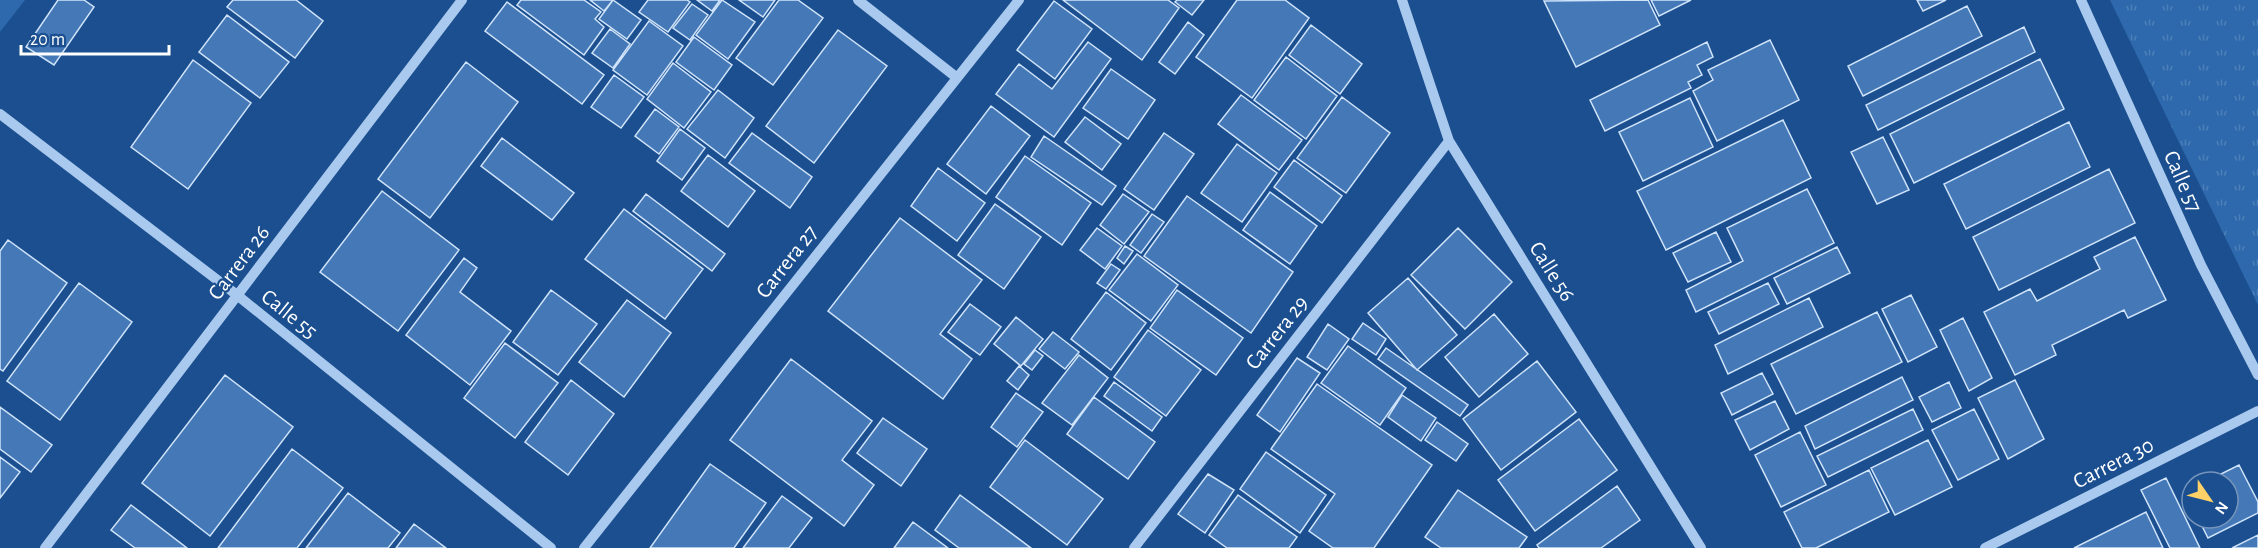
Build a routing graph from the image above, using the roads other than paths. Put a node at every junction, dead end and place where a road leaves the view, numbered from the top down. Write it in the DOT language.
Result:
graph roads {
  1 [pos="462,0"];
  2 [pos="858,0"];
  3 [pos="1018,0"];
  4 [pos="1402,0"];
  5 [pos="2081,0"];
  6 [pos="956,77"];
  7 [pos="0,114"];
  8 [pos="1449,141"];
  9 [pos="237,295"];
  10 [pos="2258,375"];
  11 [pos="2258,411"];
  12 [pos="45,548"];
  13 [pos="551,548"];
  14 [pos="584,548"];
  15 [pos="1134,548"];
  16 [pos="1701,548"];
  17 [pos="1985,548"];
  1 -- 9 [label="street, Carrera 26"];
  2 -- 6 [label="street"];
  3 -- 6 [label="street, Carrera 27"];
  4 -- 8 [label="street, Calle 56"];
  5 -- 10 [label="street, Calle 57"];
  6 -- 14 [label="street, Carrera 27"];
  7 -- 9 [label="street, Calle 55"];
  8 -- 15 [label="street, Carrera 29"];
  8 -- 16 [label="street, Calle 56"];
  9 -- 12 [label="street, Carrera 26"];
  9 -- 13 [label="street, Calle 55"];
  11 -- 17 [label="street, Carrera 30"];
}
